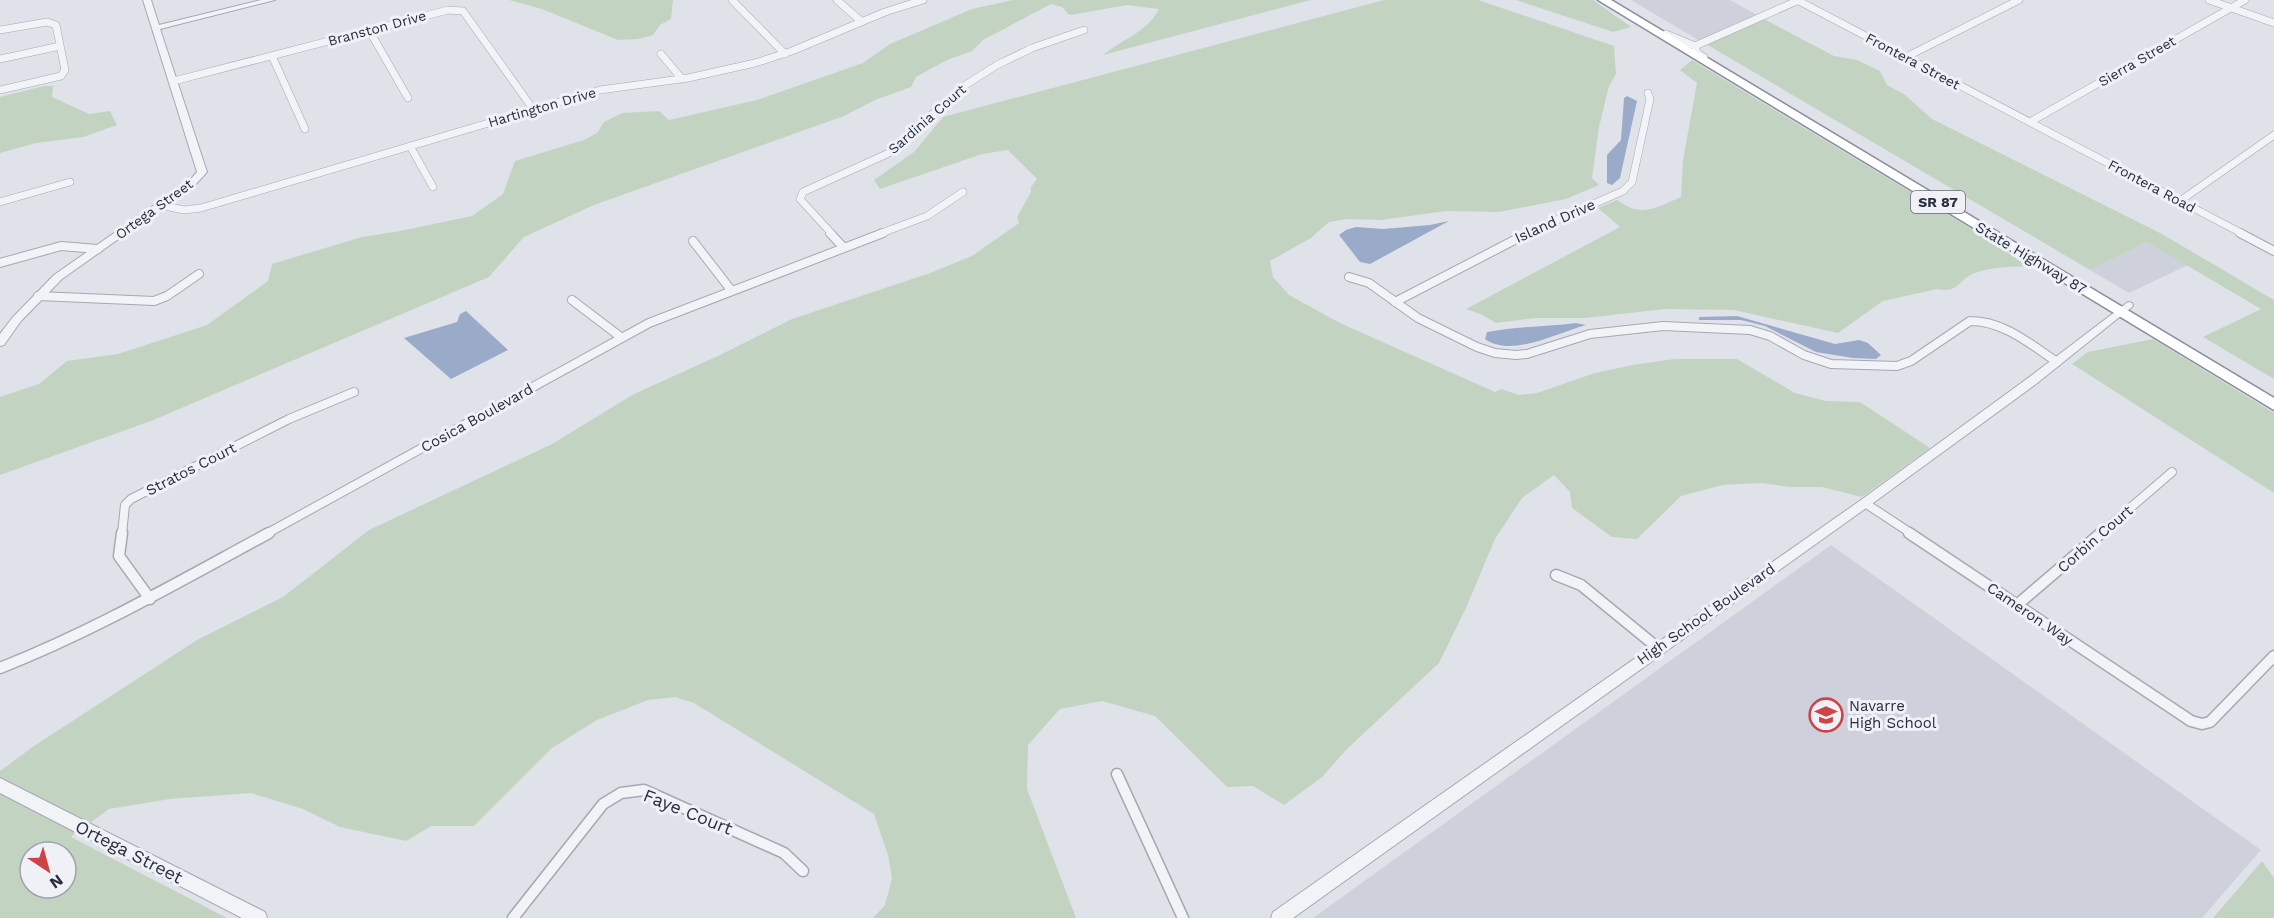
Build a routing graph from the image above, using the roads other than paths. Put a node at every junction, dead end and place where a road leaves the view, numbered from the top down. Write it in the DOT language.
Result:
graph roads {
  1 [pos="147,0"];
  2 [pos="271,0"];
  3 [pos="732,0"];
  4 [pos="837,0"];
  5 [pos="923,0"];
  6 [pos="1605,0"];
  7 [pos="1617,0"];
  8 [pos="1798,0"];
  9 [pos="2019,0"];
  10 [pos="2209,0"];
  11 [pos="2245,0"];
  12 [pos="2231,8"];
  13 [pos="861,22"];
  14 [pos="2274,23"];
  15 [pos="156,28"];
  16 [pos="0,30"];
  17 [pos="369,30"];
  18 [pos="1084,30"];
  19 [pos="60,46"];
  20 [pos="1695,46"];
  21 [pos="661,54"];
  22 [pos="785,54"];
  23 [pos="272,56"];
  24 [pos="1906,57"];
  25 [pos="0,59"];
  26 [pos="682,79"];
  27 [pos="174,81"];
  28 [pos="0,90"];
  29 [pos="1648,93"];
  30 [pos="408,98"];
  31 [pos="533,109"];
  32 [pos="2030,122"];
  33 [pos="304,129"];
  34 [pos="1820,131"];
  35 [pos="2274,135"];
  36 [pos="410,146"];
  37 [pos="70,182"];
  38 [pos="433,187"];
  39 [pos="963,192"];
  40 [pos="2180,201"];
  41 [pos="0,202"];
  42 [pos="160,205"];
  43 [pos="693,241"];
  44 [pos="844,248"];
  45 [pos="98,249"];
  46 [pos="2274,251"];
  47 [pos="0,263"];
  48 [pos="199,274"];
  49 [pos="1349,277"];
  50 [pos="731,290"];
  51 [pos="38,296"];
  52 [pos="572,300"];
  53 [pos="1395,302"];
  54 [pos="2123,308"];
  55 [pos="3,331"];
  56 [pos="622,338"];
  57 [pos="0,342"];
  58 [pos="2057,362"];
  59 [pos="354,392"];
  60 [pos="2274,392"];
  61 [pos="2274,405"];
  62 [pos="2172,472"];
  63 [pos="1865,503"];
  64 [pos="1556,575"];
  65 [pos="150,599"];
  66 [pos="2017,605"];
  67 [pos="1658,648"];
  68 [pos="2274,656"];
  69 [pos="0,668"];
  70 [pos="1117,774"];
  71 [pos="0,785"];
  72 [pos="803,871"];
  73 [pos="259,918"];
  74 [pos="513,918"];
  75 [pos="1183,918"];
  76 [pos="1279,918"];
  1 -- 15 [label="street, Ortega Street"];
  2 -- 15 [label="street"];
  3 -- 22 [label="street"];
  4 -- 13 [label="street"];
  5 -- 13 [label="street, Hartington Drive"];
  6 -- 20 [label="street"];
  6 -- 34 [label="highway, State Highway 87 / SR 87"];
  7 -- 20 [label="highway, SR 87"];
  8 -- 20 [label="street"];
  8 -- 24 [label="street, Frontera Street"];
  9 -- 24 [label="street"];
  10 -- 12 [label="street"];
  11 -- 12 [label="street, Sierra Street"];
  12 -- 14 [label="street"];
  12 -- 32 [label="street, Sierra Street"];
  13 -- 22 [label="street, Hartington Drive"];
  15 -- 27 [label="street, Ortega Street"];
  16 -- 19 [label="street"];
  17 -- 23 [label="street, Branston Drive"];
  17 -- 30 [label="street"];
  17 -- 31 [label="street, Branston Drive"];
  18 -- 44 [label="street, Sardinia Court"];
  19 -- 25 [label="street"];
  19 -- 28 [label="street"];
  20 -- 34 [label="street"];
  20 -- 54 [label="highway, SR 87"];
  21 -- 26 [label="street"];
  22 -- 26 [label="street, Hartington Drive"];
  23 -- 27 [label="street, Branston Drive"];
  23 -- 33 [label="street"];
  24 -- 32 [label="street, Frontera Street"];
  26 -- 31 [label="street, Hartington Drive"];
  27 -- 42 [label="street, Ortega Street"];
  29 -- 53 [label="street, Island Drive"];
  31 -- 36 [label="street, Hartington Drive"];
  32 -- 40 [label="street, Frontera Road"];
  34 -- 54 [label="highway, State Highway 87 / SR 87"];
  35 -- 40 [label="street"];
  36 -- 38 [label="street"];
  36 -- 42 [label="street, Hartington Drive"];
  37 -- 41 [label="street"];
  39 -- 44 [label="street, Cosica Boulevard"];
  40 -- 46 [label="street, Frontera Road"];
  42 -- 45 [label="street, Ortega Street"];
  43 -- 50 [label="street"];
  44 -- 50 [label="street, Cosica Boulevard"];
  45 -- 47 [label="street"];
  45 -- 51 [label="street, Ortega Street"];
  48 -- 51 [label="street"];
  49 -- 53 [label="street"];
  50 -- 56 [label="street, Cosica Boulevard"];
  51 -- 55 [label="street, Ortega Street"];
  52 -- 56 [label="street"];
  53 -- 58 [label="street"];
  54 -- 58 [label="street, High School Boulevard"];
  54 -- 60 [label="highway, SR 87"];
  54 -- 61 [label="highway, State Highway 87 / SR 87"];
  55 -- 57 [label="street, Ortega Street"];
  56 -- 65 [label="street, Cosica Boulevard"];
  58 -- 63 [label="street, High School Boulevard"];
  59 -- 65 [label="street, Stratos Court"];
  62 -- 66 [label="street, Corbin Court"];
  63 -- 66 [label="street, Cameron Way"];
  63 -- 67 [label="street, High School Boulevard"];
  64 -- 67 [label="street"];
  65 -- 69 [label="street, Cosica Boulevard"];
  66 -- 68 [label="street, Cameron Way"];
  67 -- 76 [label="street, High School Boulevard"];
  70 -- 75 [label="street"];
  71 -- 73 [label="street, Ortega Street"];
  72 -- 74 [label="street, Faye Court"];
}
